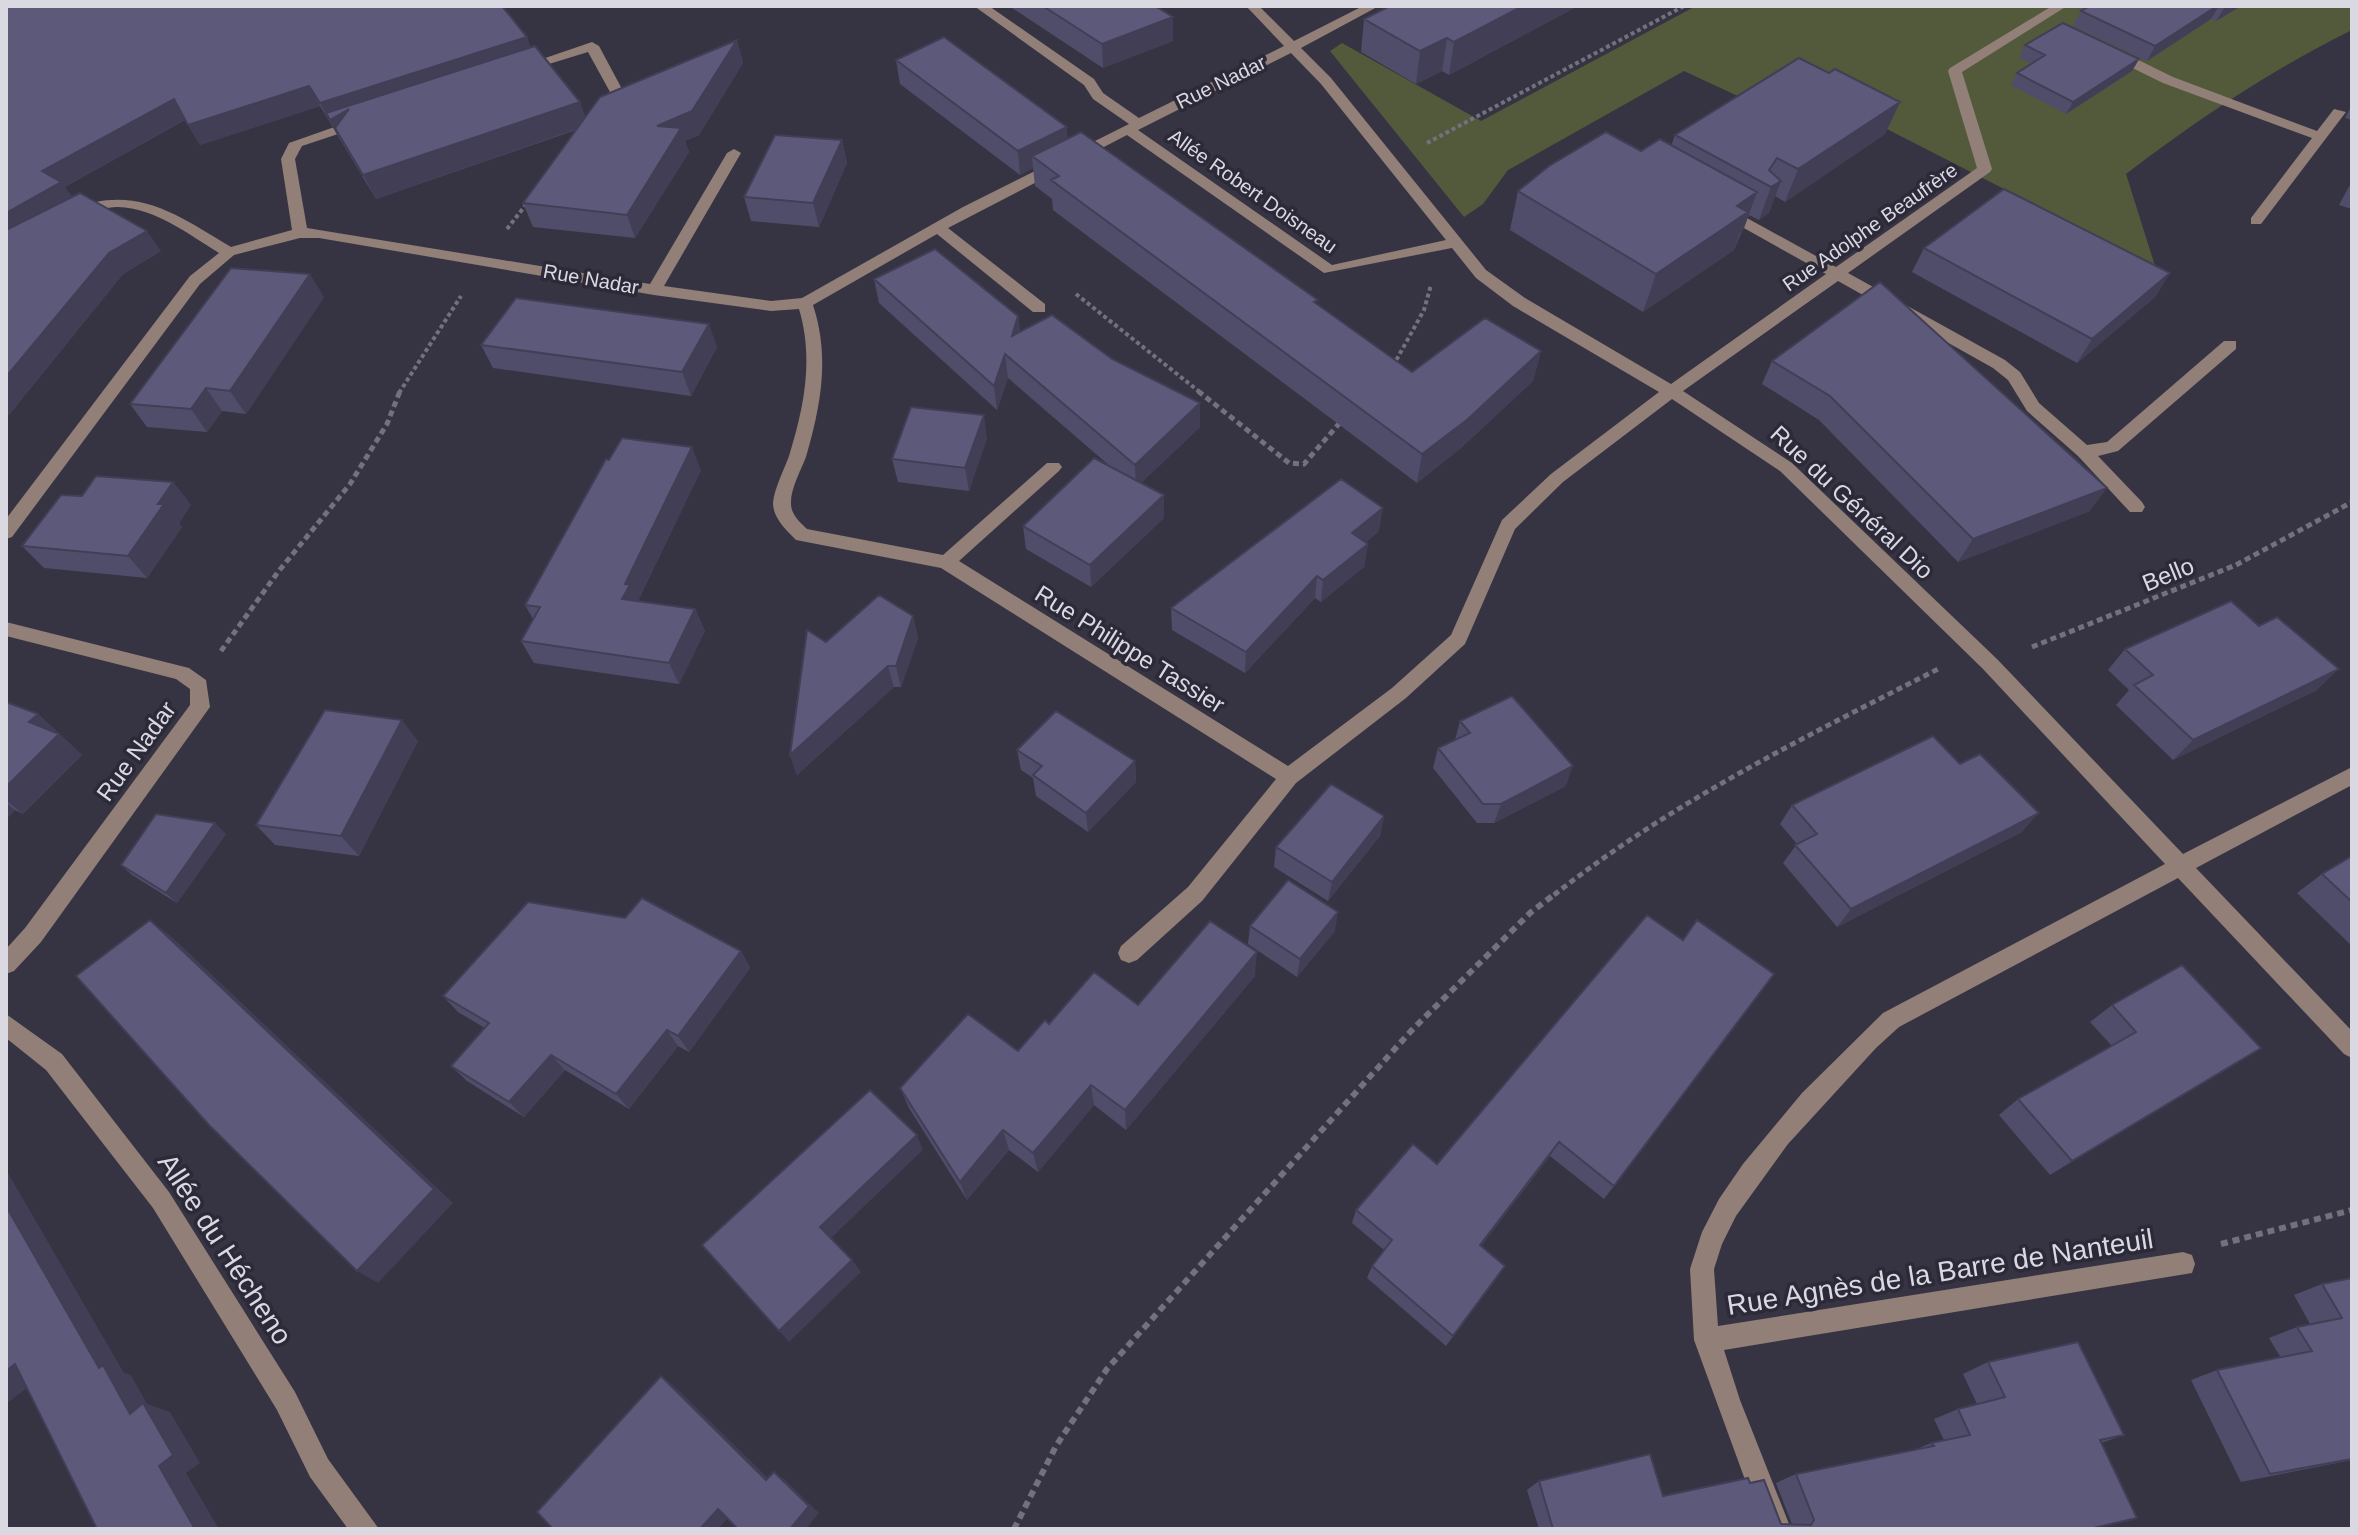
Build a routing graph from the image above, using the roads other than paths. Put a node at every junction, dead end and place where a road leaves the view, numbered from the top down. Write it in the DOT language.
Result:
graph roads {
  1 [pos="980,6"];
  2 [pos="1252,6"];
  3 [pos="1373,6"];
  4 [pos="2061,6"];
  5 [pos="2097,46"];
  6 [pos="1292,47"];
  7 [pos="503,75"];
  8 [pos="615,89"];
  9 [pos="2339,112"];
  10 [pos="370,119"];
  11 [pos="1132,126"];
  12 [pos="2321,137"];
  13 [pos="734,153"];
  14 [pos="1711,204"];
  15 [pos="61,221"];
  16 [pos="2256,221"];
  17 [pos="937,227"];
  18 [pos="300,233"];
  19 [pos="1453,243"];
  20 [pos="229,252"];
  21 [pos="1836,275"];
  22 [pos="654,290"];
  23 [pos="805,303"];
  24 [pos="1039,308"];
  25 [pos="2230,345"];
  26 [pos="1669,392"];
  27 [pos="2084,452"];
  28 [pos="1053,467"];
  29 [pos="2136,507"];
  30 [pos="6,532"];
  31 [pos="946,562"];
  32 [pos="6,629"];
  33 [pos="2352,775"];
  34 [pos="1289,777"];
  35 [pos="2180,867"];
  36 [pos="1129,953"];
  37 [pos="6,964"];
  38 [pos="6,1024"];
  39 [pos="2352,1047"];
  40 [pos="2183,1264"];
  41 [pos="1707,1340"];
  42 [pos="365,1529"];
  43 [pos="1777,1529"];
  1 -- 11 [label="street, Allée Robert Doisneau"];
  2 -- 6 [label="street, Rue du Général Dio"];
  3 -- 6 [label="street, Rue Nadar"];
  4 -- 21 [label="street, Rue Adolphe Beaufrère"];
  5 -- 12 [label="street"];
  6 -- 11 [label="street, Rue Nadar"];
  6 -- 19 [label="street, Rue du Général Dio"];
  7 -- 8 [label="street"];
  9 -- 12 [label="street"];
  10 -- 18 [label="street"];
  11 -- 17 [label="street, Rue Nadar"];
  11 -- 19 [label="street, Allée Robert Doisneau"];
  12 -- 16 [label="street"];
  13 -- 22 [label="street"];
  14 -- 21 [label="street"];
  15 -- 20 [label="street"];
  17 -- 23 [label="street, Rue Nadar"];
  17 -- 24 [label="street"];
  18 -- 20 [label="street, Rue Nadar"];
  18 -- 22 [label="street, Rue Nadar"];
  19 -- 26 [label="street, Rue du Général Dio"];
  20 -- 30 [label="street, Rue Nadar"];
  21 -- 26 [label="street, Rue Adolphe Beaufrère"];
  21 -- 27 [label="street"];
  22 -- 23 [label="street, Rue Nadar"];
  23 -- 31 [label="street, Rue Philippe Tassier"];
  25 -- 27 [label="street"];
  26 -- 34 [label="street, Rue Adolphe Beaufrère"];
  26 -- 35 [label="street, Rue du Général Dio"];
  27 -- 29 [label="street"];
  28 -- 31 [label="street"];
  31 -- 34 [label="street, Rue Philippe Tassier"];
  32 -- 37 [label="street, Rue Nadar"];
  33 -- 35 [label="street, Rue Agnès de la Barre de Nanteuil"];
  34 -- 36 [label="street, Rue Adolphe Beaufrère"];
  35 -- 39 [label="street, Rue du Général Dio"];
  35 -- 41 [label="street, Rue Agnès de la Barre de Nanteuil"];
  38 -- 42 [label="street, Allée du Hécheno"];
  40 -- 41 [label="street, Rue Agnès de la Barre de Nanteuil"];
  41 -- 43 [label="street, Rue Agnès de la Barre de Nanteuil"];
}
